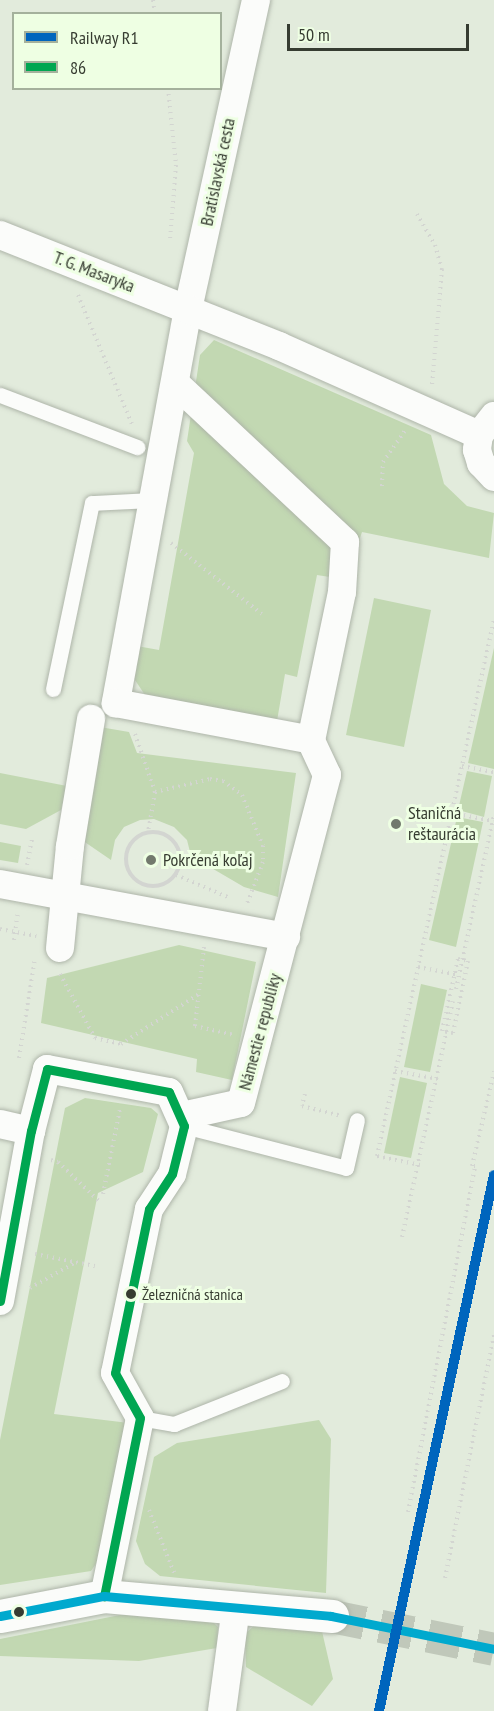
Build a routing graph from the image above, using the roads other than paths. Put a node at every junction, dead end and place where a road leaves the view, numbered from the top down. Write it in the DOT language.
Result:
graph roads {
  1 [pos="256,0"];
  2 [pos="0,235"];
  3 [pos="188,309"];
  4 [pos="175,383"];
  5 [pos="0,395"];
  6 [pos="486,425"];
  7 [pos="137,447"];
  8 [pos="494,477"];
  9 [pos="151,513"];
  10 [pos="53,689"];
  11 [pos="91,719"];
  12 [pos="311,740"];
  13 [pos="0,884"];
  14 [pos="64,897"];
  15 [pos="286,937"];
  16 [pos="52,948"];
  17 [pos="357,1120"];
  18 [pos="183,1121"];
  19 [pos="0,1124"];
  20 [pos="29,1143"];
  21 [pos="10,1298"];
  22 [pos="282,1381"];
  23 [pos="140,1418"];
  24 [pos="104,1596"];
  25 [pos="237,1608"];
  26 [pos="0,1616"];
  27 [pos="332,1616"];
  28 [pos="222,1711"];
  1 -- 3 [label="street, Bratislavská cesta"];
  2 -- 3 [label="street, T. G. Masaryka"];
  3 -- 4 [label="street, Bratislavská cesta"];
  3 -- 6 [label="street, T. G. Masaryka"];
  4 -- 9 [label="street, Bratislavská cesta"];
  4 -- 12 [label="street"];
  5 -- 7 [label="lane"];
  6 -- 8 [label="street"];
  9 -- 10 [label="lane"];
  9 -- 12 [label="street, Bratislavská cesta"];
  11 -- 14 [label="street"];
  12 -- 15 [label="street, Námestie republiky"];
  13 -- 14 [label="street"];
  14 -- 15 [label="street"];
  14 -- 16 [label="street"];
  15 -- 18 [label="street, Námestie republiky"];
  17 -- 18 [label="lane"];
  18 -- 20 [label="street"];
  18 -- 23 [label="street"];
  19 -- 20 [label="street"];
  20 -- 21 [label="street"];
  22 -- 23 [label="lane"];
  23 -- 24 [label="street"];
  24 -- 25 [label="street"];
  24 -- 26 [label="street"];
  25 -- 27 [label="street"];
  25 -- 28 [label="street"];
}
